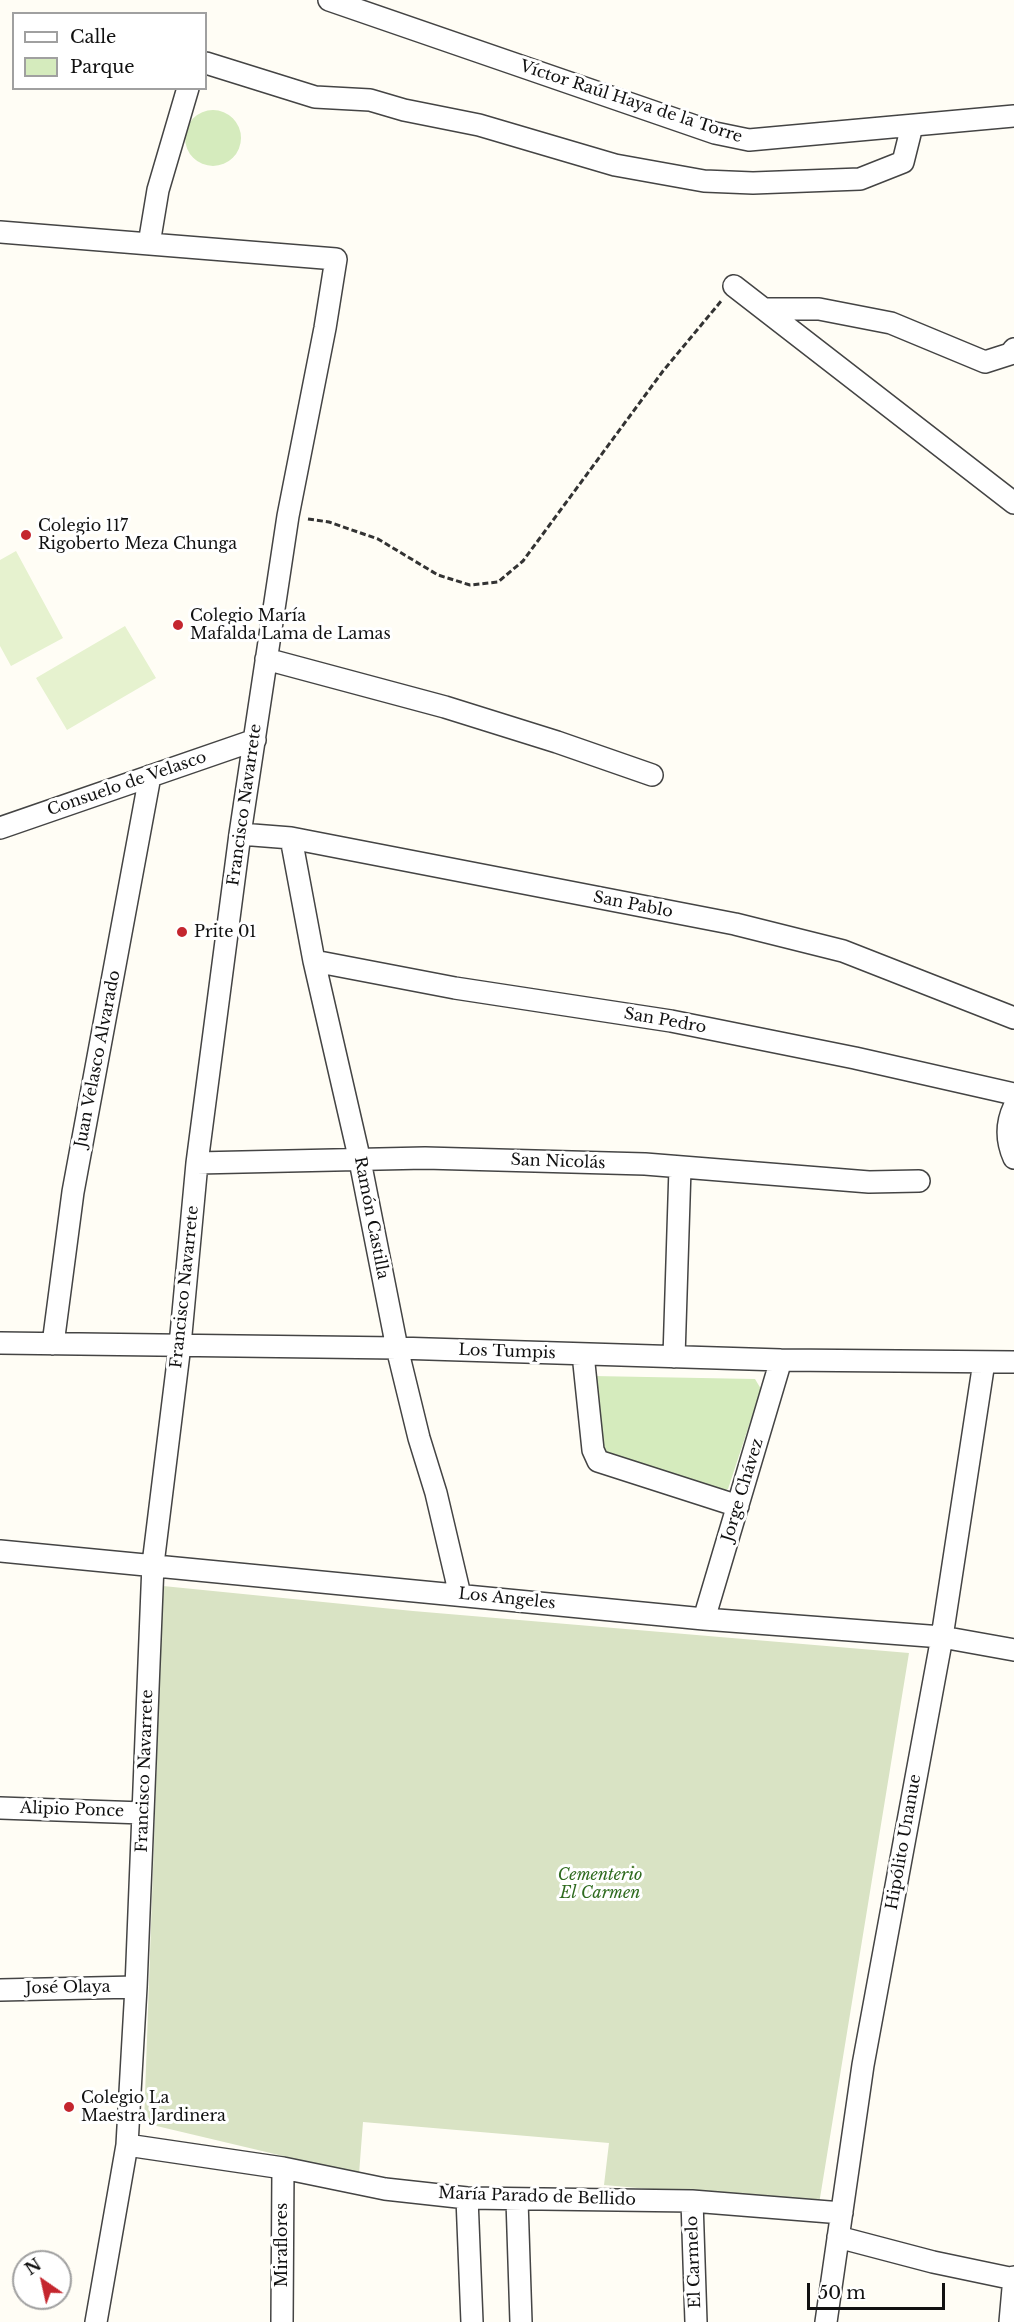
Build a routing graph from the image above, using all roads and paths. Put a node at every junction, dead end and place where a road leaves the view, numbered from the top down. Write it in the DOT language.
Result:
graph roads {
  1 [pos="328,0"];
  2 [pos="207,63"];
  3 [pos="187,90"];
  4 [pos="1014,116"];
  5 [pos="912,126"];
  6 [pos="0,232"];
  7 [pos="149,244"];
  8 [pos="734,286"];
  9 [pos="764,309"];
  10 [pos="1014,349"];
  11 [pos="1014,503"];
  12 [pos="288,516"];
  13 [pos="266,659"];
  14 [pos="255,740"];
  15 [pos="652,775"];
  16 [pos="150,776"];
  17 [pos="0,828"];
  18 [pos="240,834"];
  19 [pos="291,838"];
  20 [pos="314,961"];
  21 [pos="1014,1018"];
  22 [pos="1014,1094"];
  23 [pos="1014,1107"];
  24 [pos="1014,1158"];
  25 [pos="360,1161"];
  26 [pos="197,1162"];
  27 [pos="680,1168"];
  28 [pos="919,1181"];
  29 [pos="0,1343"];
  30 [pos="53,1344"];
  31 [pos="180,1345"];
  32 [pos="397,1348"];
  33 [pos="583,1354"];
  34 [pos="674,1357"];
  35 [pos="781,1360"];
  36 [pos="984,1362"];
  37 [pos="1014,1362"];
  38 [pos="738,1506"];
  39 [pos="0,1551"];
  40 [pos="153,1564"];
  41 [pos="460,1595"];
  42 [pos="704,1619"];
  43 [pos="942,1637"];
  44 [pos="1014,1650"];
  45 [pos="0,1808"];
  46 [pos="143,1813"];
  47 [pos="136,1987"];
  48 [pos="0,1990"];
  49 [pos="127,2145"];
  50 [pos="283,2168"];
  51 [pos="467,2198"];
  52 [pos="517,2200"];
  53 [pos="692,2201"];
  54 [pos="842,2214"];
  55 [pos="838,2237"];
  56 [pos="1014,2278"];
  57 [pos="96,2322"];
  58 [pos="282,2322"];
  59 [pos="472,2322"];
  60 [pos="521,2322"];
  61 [pos="696,2322"];
  62 [pos="826,2322"];
  63 [pos="1010,2322"];
  1 -- 5 [label="street, Víctor Raúl Haya de la Torre"];
  2 -- 5 [label="street"];
  3 -- 7 [label="street"];
  4 -- 5 [label="street, Víctor Raúl Haya de la Torre"];
  6 -- 7 [label="street"];
  7 -- 12 [label="street, Francisco Navarrete"];
  8 -- 9 [label="street"];
  8 -- 12 [label="path"];
  9 -- 10 [label="street"];
  9 -- 11 [label="street"];
  12 -- 13 [label="street, Francisco Navarrete"];
  13 -- 14 [label="street, Francisco Navarrete"];
  13 -- 15 [label="street"];
  14 -- 16 [label="street, Consuelo de Velasco"];
  14 -- 18 [label="street, Francisco Navarrete"];
  16 -- 17 [label="street, Consuelo de Velasco"];
  16 -- 30 [label="street, Juan Velasco Alvarado"];
  18 -- 19 [label="street, San Pablo"];
  18 -- 26 [label="street, Francisco Navarrete"];
  19 -- 20 [label="street, Ramón Castilla"];
  19 -- 21 [label="street, San Pablo"];
  20 -- 22 [label="street, San Pedro"];
  20 -- 25 [label="street, Ramón Castilla"];
  23 -- 24 [label="street"];
  25 -- 26 [label="street, San Nicolás"];
  25 -- 27 [label="street, San Nicolás"];
  25 -- 32 [label="street, Ramón Castilla"];
  26 -- 31 [label="street, Francisco Navarrete"];
  27 -- 28 [label="street, San Nicolás"];
  27 -- 34 [label="street"];
  29 -- 30 [label="street, Los Tumpis"];
  30 -- 31 [label="street, Los Tumpis"];
  31 -- 32 [label="street, Los Tumpis"];
  31 -- 40 [label="street, Francisco Navarrete"];
  32 -- 33 [label="street, Los Tumpis"];
  32 -- 41 [label="street, Ramón Castilla"];
  33 -- 34 [label="street, Los Tumpis"];
  33 -- 38 [label="street"];
  34 -- 35 [label="street, Los Tumpis"];
  35 -- 36 [label="street, Los Tumpis"];
  35 -- 38 [label="street, Jorge Chávez"];
  36 -- 37 [label="street, Los Tumpis"];
  36 -- 43 [label="street, Hipólito Unanue"];
  38 -- 42 [label="street, Jorge Chávez"];
  39 -- 40 [label="street, Los Angeles"];
  40 -- 41 [label="street, Los Angeles"];
  40 -- 46 [label="street, Francisco Navarrete"];
  41 -- 42 [label="street, Los Angeles"];
  42 -- 43 [label="street, Los Angeles"];
  43 -- 44 [label="street, Los Angeles"];
  43 -- 54 [label="street, Hipólito Unanue"];
  45 -- 46 [label="street, Alipio Ponce"];
  46 -- 47 [label="street, Francisco Navarrete"];
  47 -- 48 [label="street, José Olaya"];
  47 -- 49 [label="street, Francisco Navarrete"];
  49 -- 50 [label="street, María Parado de Bellido"];
  49 -- 57 [label="street, Francisco Navarrete"];
  50 -- 51 [label="street, María Parado de Bellido"];
  50 -- 58 [label="street, Miraflores"];
  51 -- 52 [label="street, María Parado de Bellido"];
  51 -- 59 [label="street"];
  52 -- 53 [label="street, María Parado de Bellido"];
  52 -- 60 [label="street"];
  53 -- 54 [label="street, María Parado de Bellido"];
  53 -- 61 [label="street, El Carmelo"];
  54 -- 55 [label="street, Hipólito Unanue"];
  55 -- 56 [label="street"];
  55 -- 62 [label="street, Hipólito Unanue"];
  56 -- 63 [label="street"];
}
